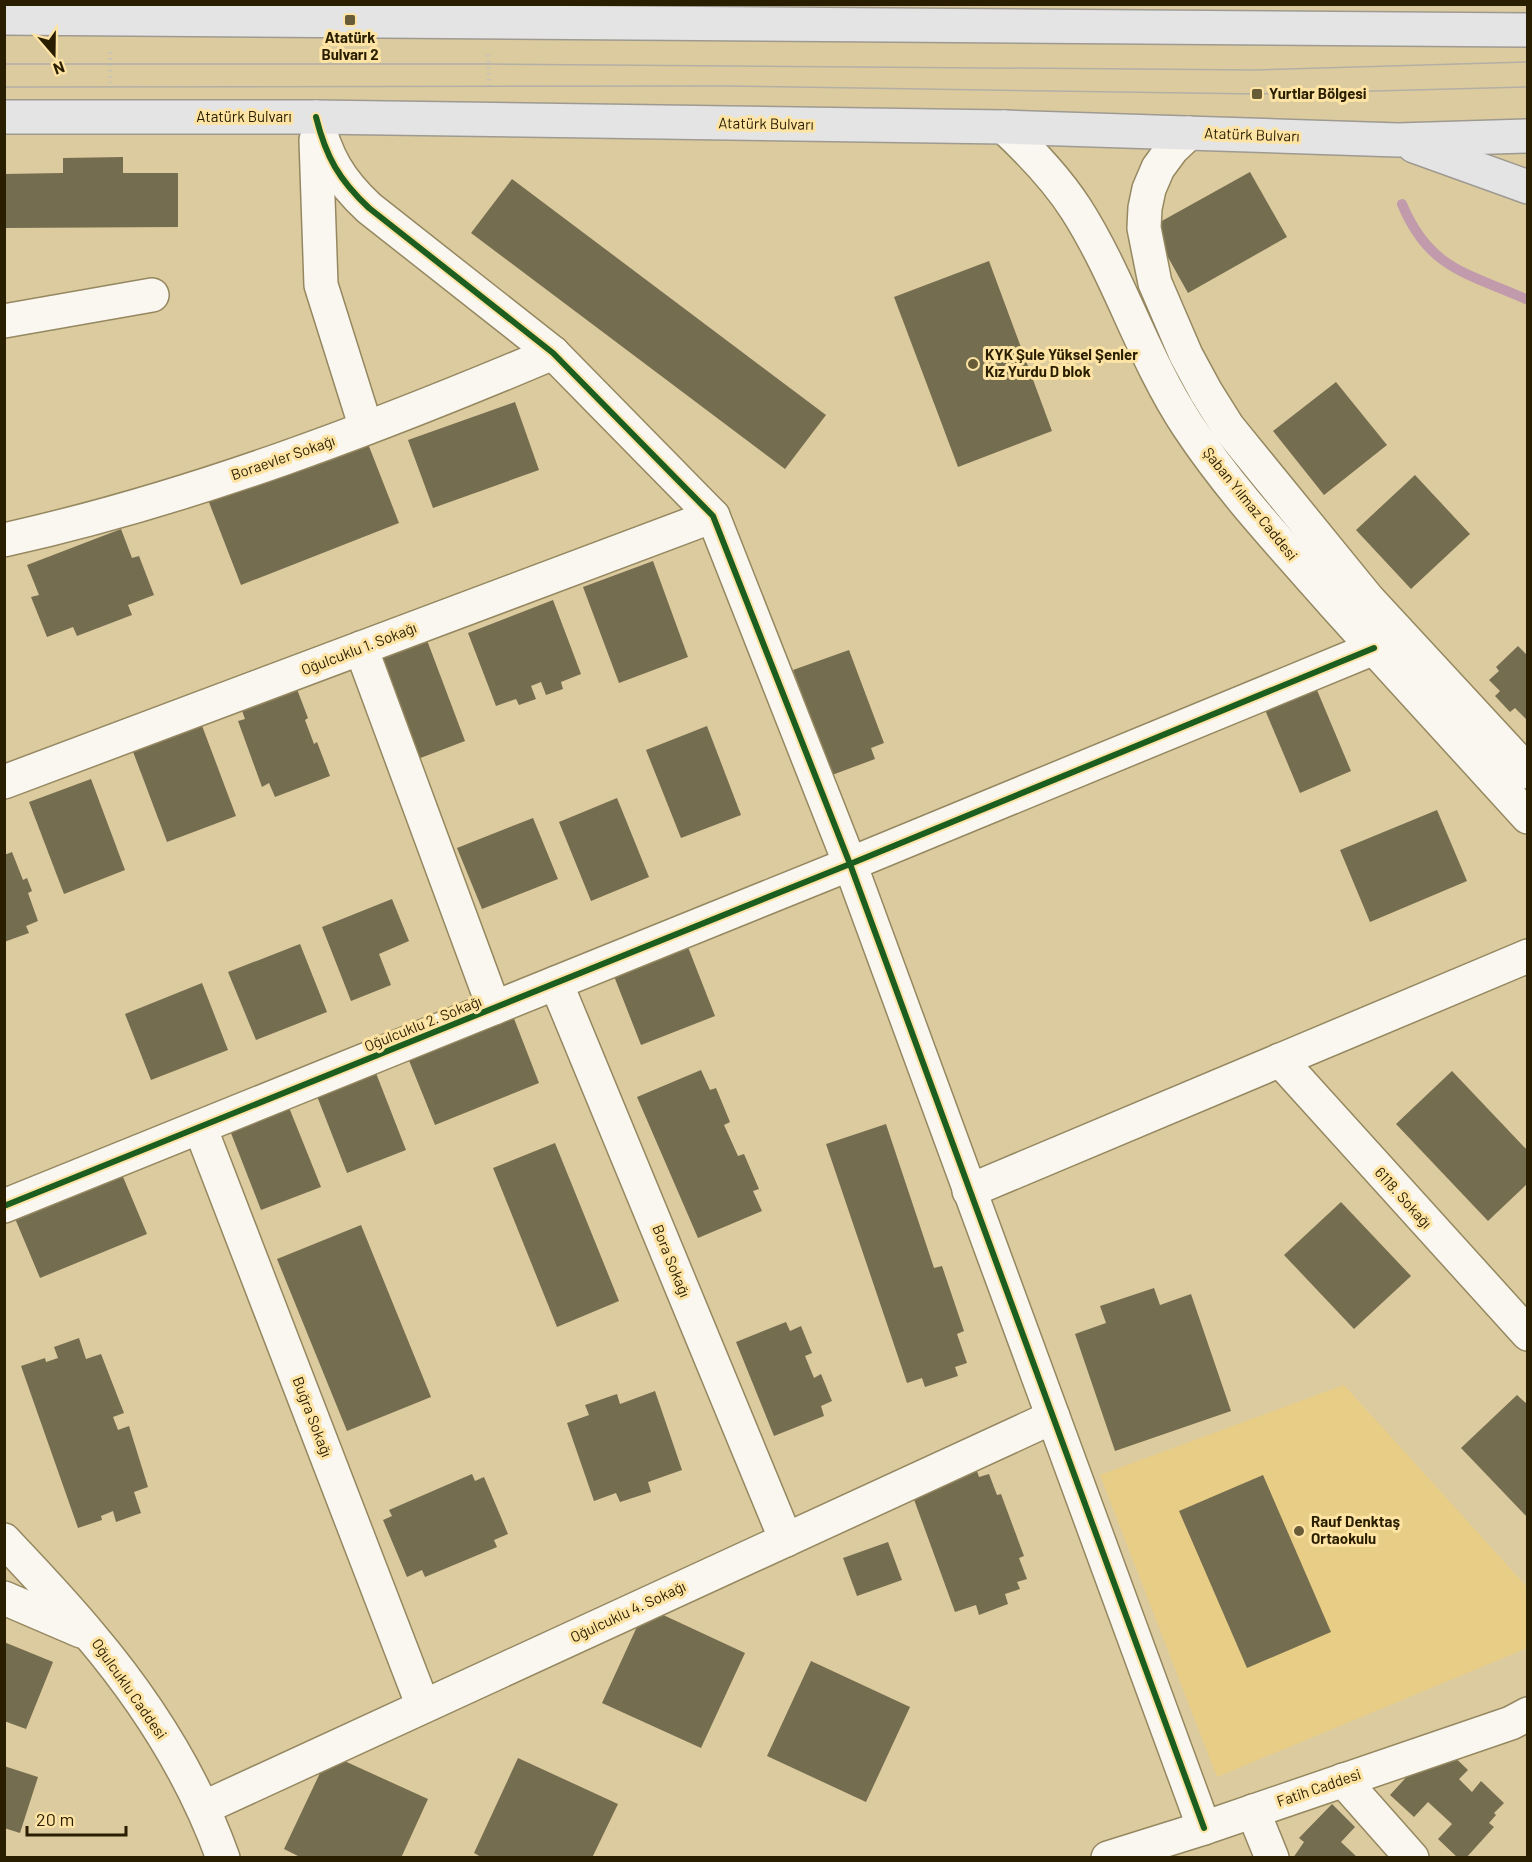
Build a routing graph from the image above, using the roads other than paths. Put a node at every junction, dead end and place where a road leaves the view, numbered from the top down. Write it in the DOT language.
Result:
graph roads {
  1 [pos="1207,4"];
  2 [pos="33,11"];
  3 [pos="289,12"];
  4 [pos="550,13"];
  5 [pos="978,15"];
  6 [pos="4,18"];
  7 [pos="1144,27"];
  8 [pos="1521,28"];
  9 [pos="4,117"];
  10 [pos="316,117"];
  11 [pos="1004,127"];
  12 [pos="1189,133"];
  13 [pos="1527,136"];
  14 [pos="1398,140"];
  15 [pos="1527,188"];
  16 [pos="152,295"];
  17 [pos="4,321"];
  18 [pos="553,352"];
  19 [pos="366,428"];
  20 [pos="713,516"];
  21 [pos="4,540"];
  22 [pos="361,648"];
  23 [pos="1374,648"];
  24 [pos="1527,772"];
  25 [pos="4,782"];
  26 [pos="1527,817"];
  27 [pos="850,864"];
  28 [pos="1527,956"];
  29 [pos="556,983"];
  30 [pos="494,1008"];
  31 [pos="1280,1060"];
  32 [pos="200,1127"];
  33 [pos="969,1191"];
  34 [pos="4,1206"];
  35 [pos="1527,1334"];
  36 [pos="1053,1417"];
  37 [pos="786,1539"];
  38 [pos="4,1540"];
  39 [pos="4,1598"];
  40 [pos="91,1635"];
  41 [pos="423,1707"];
  42 [pos="1522,1726"];
  43 [pos="1343,1780"];
  44 [pos="203,1808"];
  45 [pos="1253,1811"];
  46 [pos="1204,1827"];
  47 [pos="223,1857"];
  48 [pos="1108,1857"];
  49 [pos="1272,1857"];
  50 [pos="1412,1857"];
  1 -- 7 [label="main road"];
  2 -- 3 [label="main road"];
  2 -- 6 [label="main road"];
  3 -- 4 [label="main road"];
  4 -- 5 [label="main road"];
  5 -- 7 [label="main road"];
  7 -- 8 [label="main road"];
  9 -- 10 [label="main road, Atatürk Bulvarı"];
  10 -- 11 [label="main road, Atatürk Bulvarı"];
  10 -- 18 [label="street"];
  10 -- 19 [label="street"];
  11 -- 12 [label="main road, Atatürk Bulvarı"];
  11 -- 23 [label="street, Şaban Yılmaz Caddesi"];
  12 -- 14 [label="main road, Atatürk Bulvarı"];
  12 -- 24 [label="street"];
  13 -- 14 [label="main road, Atatürk Bulvarı"];
  14 -- 15 [label="main road"];
  16 -- 17 [label="street"];
  18 -- 19 [label="street, Boraevler Sokağı"];
  18 -- 20 [label="street"];
  19 -- 21 [label="street, Boraevler Sokağı"];
  20 -- 22 [label="street, Oğulcuklu 1. Sokağı"];
  20 -- 27 [label="street"];
  22 -- 25 [label="street, Oğulcuklu 1. Sokağı"];
  22 -- 30 [label="street"];
  23 -- 26 [label="street, Şaban Yılmaz Caddesi"];
  23 -- 27 [label="street, Oğulcuklu 2. Sokağı"];
  27 -- 29 [label="street, Oğulcuklu 2. Sokağı"];
  27 -- 33 [label="street"];
  28 -- 31 [label="street"];
  29 -- 30 [label="street, Oğulcuklu 2. Sokağı"];
  29 -- 37 [label="street, Bora Sokağı"];
  30 -- 32 [label="street, Oğulcuklu 2. Sokağı"];
  31 -- 33 [label="street"];
  31 -- 35 [label="street, 6118. Sokağı"];
  32 -- 34 [label="street, Oğulcuklu 2. Sokağı"];
  32 -- 41 [label="street, Buğra Sokağı"];
  33 -- 36 [label="street"];
  36 -- 37 [label="street, Oğulcuklu 4. Sokağı"];
  36 -- 46 [label="street"];
  37 -- 41 [label="street, Oğulcuklu 4. Sokağı"];
  38 -- 40 [label="street, Oğulcuklu Caddesi"];
  39 -- 40 [label="street"];
  40 -- 44 [label="street, Oğulcuklu Caddesi"];
  41 -- 44 [label="street, Oğulcuklu 4. Sokağı"];
  42 -- 43 [label="street, Fatih Caddesi"];
  43 -- 45 [label="street, Fatih Caddesi"];
  43 -- 50 [label="street"];
  44 -- 47 [label="street, Oğulcuklu Caddesi"];
  45 -- 46 [label="street, Fatih Caddesi"];
  45 -- 49 [label="street"];
  46 -- 48 [label="street, Fatih Caddesi"];
}
